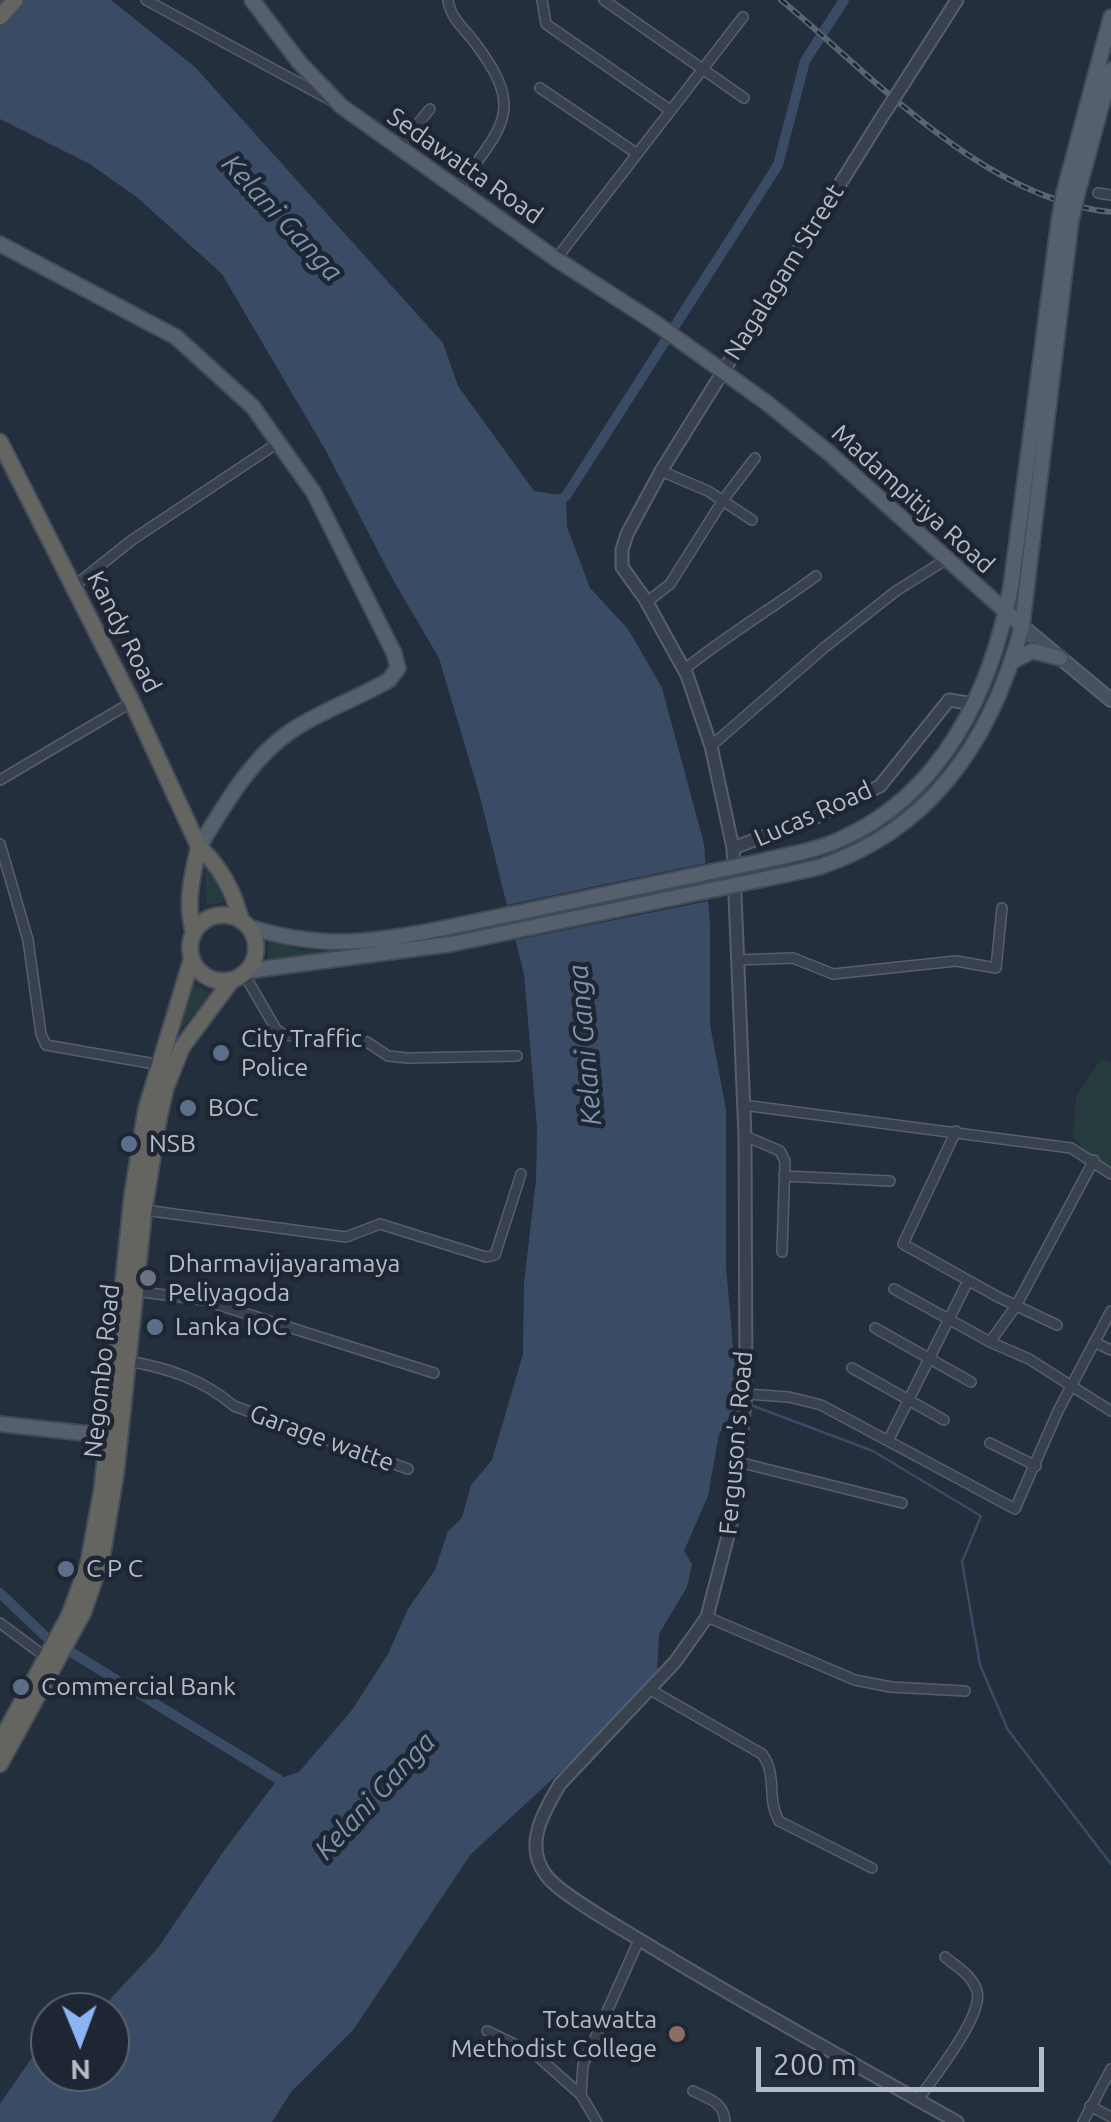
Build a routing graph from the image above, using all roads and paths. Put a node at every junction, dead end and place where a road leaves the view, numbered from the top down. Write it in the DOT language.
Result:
graph roads {
  1 [pos="15,0"];
  2 [pos="146,0"];
  3 [pos="252,0"];
  4 [pos="448,0"];
  5 [pos="542,0"];
  6 [pos="604,0"];
  7 [pos="956,0"];
  8 [pos="743,16"];
  9 [pos="0,17"];
  10 [pos="1111,17"];
  11 [pos="702,69"];
  12 [pos="1111,70"];
  13 [pos="540,88"];
  14 [pos="744,98"];
  15 [pos="341,106"];
  16 [pos="430,109"];
  17 [pos="670,110"];
  18 [pos="398,146"];
  19 [pos="636,153"];
  20 [pos="457,189"];
  21 [pos="1098,192"];
  22 [pos="1070,193"];
  23 [pos="1111,195"];
  24 [pos="1065,220"];
  25 [pos="0,244"];
  26 [pos="556,259"];
  27 [pos="672,335"];
  28 [pos="722,370"];
  29 [pos="0,442"];
  30 [pos="279,442"];
  31 [pos="755,458"];
  32 [pos="661,471"];
  33 [pos="723,500"];
  34 [pos="752,520"];
  35 [pos="622,550"];
  36 [pos="947,559"];
  37 [pos="816,576"];
  38 [pos="1010,586"];
  39 [pos="73,588"];
  40 [pos="986,594"];
  41 [pos="647,602"];
  42 [pos="1006,612"];
  43 [pos="1022,626"];
  44 [pos="1060,658"];
  45 [pos="1013,661"];
  46 [pos="684,669"];
  47 [pos="1111,700"];
  48 [pos="132,702"];
  49 [pos="974,704"];
  50 [pos="711,746"];
  51 [pos="0,780"];
  52 [pos="0,844"];
  53 [pos="199,847"];
  54 [pos="732,848"];
  55 [pos="1002,908"];
  56 [pos="245,924"];
  57 [pos="194,933"];
  58 [pos="192,958"];
  59 [pos="738,960"];
  60 [pos="241,975"];
  61 [pos="517,1056"];
  62 [pos="160,1065"];
  63 [pos="744,1104"];
  64 [pos="956,1131"];
  65 [pos="745,1136"];
  66 [pos="1094,1160"];
  67 [pos="521,1174"];
  68 [pos="1111,1174"];
  69 [pos="784,1176"];
  70 [pos="890,1180"];
  71 [pos="144,1210"];
  72 [pos="782,1252"];
  73 [pos="968,1281"];
  74 [pos="894,1289"];
  75 [pos="135,1290"];
  76 [pos="1016,1306"];
  77 [pos="1111,1312"];
  78 [pos="949,1319"];
  79 [pos="1057,1325"];
  80 [pos="875,1328"];
  81 [pos="990,1342"];
  82 [pos="1094,1342"];
  83 [pos="1111,1350"];
  84 [pos="928,1357"];
  85 [pos="128,1361"];
  86 [pos="852,1368"];
  87 [pos="434,1373"];
  88 [pos="971,1382"];
  89 [pos="1072,1385"];
  90 [pos="746,1394"];
  91 [pos="908,1400"];
  92 [pos="1111,1411"];
  93 [pos="944,1420"];
  94 [pos="0,1424"];
  95 [pos="114,1436"];
  96 [pos="888,1441"];
  97 [pos="990,1443"];
  98 [pos="738,1462"];
  99 [pos="1036,1466"];
  100 [pos="408,1469"];
  101 [pos="902,1502"];
  102 [pos="707,1618"];
  103 [pos="0,1624"];
  104 [pos="52,1657"];
  105 [pos="648,1688"];
  106 [pos="965,1692"];
  107 [pos="0,1742"];
  108 [pos="0,1764"];
  109 [pos="872,1868"];
  110 [pos="639,1940"];
  111 [pos="945,1957"];
  112 [pos="487,2030"];
  113 [pos="1111,2068"];
  114 [pos="693,2091"];
  115 [pos="581,2095"];
  116 [pos="918,2100"];
  117 [pos="1090,2106"];
  118 [pos="1111,2117"];
  119 [pos="598,2122"];
  120 [pos="725,2122"];
  121 [pos="957,2122"];
  122 [pos="1083,2122"];
  1 -- 9 [label="highway"];
  2 -- 15 [label="street"];
  3 -- 15 [label="main road, Sedawatta Road"];
  4 -- 20 [label="street"];
  5 -- 17 [label="street"];
  6 -- 11 [label="street"];
  7 -- 28 [label="street, Nagalagam Street, bridge"];
  8 -- 11 [label="street"];
  10 -- 22 [label="main road"];
  11 -- 14 [label="street"];
  11 -- 17 [label="street"];
  12 -- 22 [label="main road"];
  13 -- 19 [label="street"];
  15 -- 18 [label="main road, Sedawatta Road"];
  16 -- 18 [label="street"];
  17 -- 19 [label="street"];
  18 -- 20 [label="main road, Sedawatta Road"];
  19 -- 26 [label="street"];
  20 -- 26 [label="main road, Sedawatta Road"];
  21 -- 23 [label="street"];
  22 -- 24 [label="main road, bridge"];
  24 -- 38 [label="main road"];
  24 -- 43 [label="main road"];
  25 -- 30 [label="main road"];
  26 -- 27 [label="main road, Sedawatta Road"];
  27 -- 28 [label="main road, Madampitiya Road"];
  28 -- 32 [label="street, Nagalagam Street"];
  28 -- 36 [label="main road, Madampitiya Road"];
  29 -- 39 [label="highway, Kandy Road"];
  30 -- 39 [label="street"];
  30 -- 53 [label="main road"];
  31 -- 33 [label="street"];
  32 -- 33 [label="street"];
  32 -- 35 [label="street, Nagalagam Street"];
  33 -- 34 [label="street"];
  33 -- 41 [label="street"];
  35 -- 41 [label="street, Ferguson's Road"];
  36 -- 40 [label="main road, Madampitiya Road"];
  36 -- 50 [label="street"];
  37 -- 46 [label="street"];
  38 -- 40 [label="main road"];
  38 -- 42 [label="main road"];
  39 -- 48 [label="highway, Kandy Road"];
  40 -- 42 [label="main road, Madampitiya Road"];
  41 -- 46 [label="street, Ferguson's Road"];
  42 -- 43 [label="main road, Madampitiya Road"];
  42 -- 49 [label="main road"];
  43 -- 44 [label="main road, Madampitiya Road"];
  43 -- 45 [label="main road"];
  44 -- 45 [label="main road"];
  44 -- 47 [label="main road, Madampitiya Road"];
  45 -- 60 [label="main road, bridge"];
  46 -- 50 [label="street, Ferguson's Road"];
  48 -- 51 [label="street"];
  48 -- 53 [label="highway, Kandy Road"];
  49 -- 54 [label="street, Lucas Road"];
  49 -- 56 [label="main road, bridge"];
  50 -- 54 [label="street, Ferguson's Road"];
  52 -- 62 [label="street"];
  53 -- 56 [label="highway, Kandy Road"];
  53 -- 57 [label="highway"];
  54 -- 59 [label="street, Ferguson's Road"];
  55 -- 59 [label="street"];
  56 -- 57 [label="highway"];
  56 -- 60 [label="highway"];
  57 -- 58 [label="highway"];
  58 -- 60 [label="highway"];
  58 -- 62 [label="highway, Negombo Road"];
  59 -- 63 [label="street, Ferguson's Road"];
  60 -- 61 [label="street"];
  60 -- 71 [label="highway, Negombo Road"];
  62 -- 95 [label="highway, Negombo Road"];
  63 -- 64 [label="street"];
  63 -- 65 [label="street, Ferguson's Road"];
  64 -- 66 [label="street"];
  64 -- 73 [label="street"];
  65 -- 69 [label="street"];
  65 -- 90 [label="street, Ferguson's Road"];
  66 -- 68 [label="street"];
  66 -- 76 [label="street"];
  67 -- 71 [label="street"];
  69 -- 70 [label="street"];
  69 -- 72 [label="street"];
  71 -- 75 [label="highway, Negombo Road"];
  73 -- 76 [label="street"];
  73 -- 78 [label="street"];
  74 -- 78 [label="street"];
  75 -- 85 [label="highway, Negombo Road"];
  75 -- 87 [label="street"];
  76 -- 79 [label="street"];
  76 -- 81 [label="street"];
  77 -- 82 [label="street"];
  78 -- 81 [label="street"];
  78 -- 84 [label="street"];
  80 -- 84 [label="street"];
  81 -- 89 [label="street"];
  82 -- 83 [label="street"];
  82 -- 89 [label="street"];
  84 -- 88 [label="street"];
  84 -- 91 [label="street"];
  85 -- 95 [label="highway, Negombo Road"];
  85 -- 100 [label="street, Garage watte"];
  86 -- 91 [label="street"];
  89 -- 92 [label="street"];
  89 -- 99 [label="street"];
  90 -- 96 [label="street"];
  90 -- 98 [label="street, Ferguson's Road"];
  91 -- 93 [label="street"];
  91 -- 96 [label="street"];
  94 -- 95 [label="main road"];
  95 -- 104 [label="highway, Negombo Road"];
  96 -- 99 [label="street"];
  97 -- 99 [label="street"];
  98 -- 101 [label="street"];
  98 -- 102 [label="street, Ferguson's Road"];
  102 -- 105 [label="street, Ferguson's Road"];
  102 -- 106 [label="street"];
  103 -- 104 [label="street"];
  104 -- 107 [label="highway, Negombo Road"];
  104 -- 108 [label="highway, Negombo Road"];
  105 -- 109 [label="street"];
  105 -- 110 [label="street, Ferguson's Road"];
  110 -- 115 [label="street"];
  110 -- 116 [label="street, Ferguson's Road"];
  111 -- 116 [label="street"];
  112 -- 115 [label="street"];
  113 -- 117 [label="street"];
  114 -- 120 [label="street"];
  115 -- 119 [label="street"];
  116 -- 121 [label="street, Ferguson's Road"];
  117 -- 118 [label="street"];
  117 -- 122 [label="street"];
}
